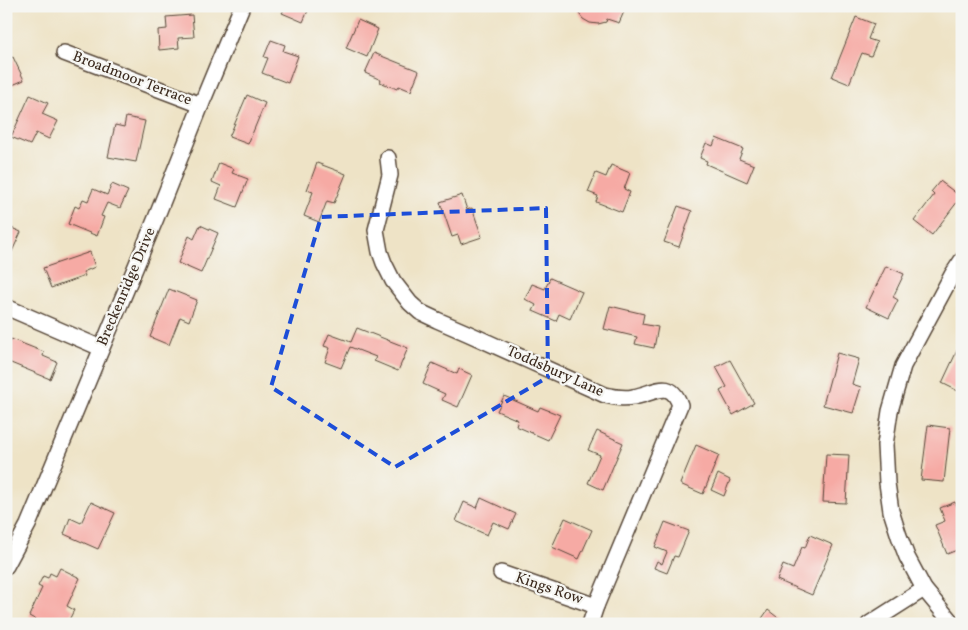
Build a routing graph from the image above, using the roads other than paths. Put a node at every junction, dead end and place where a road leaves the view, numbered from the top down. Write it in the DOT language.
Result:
graph roads {
  1 [pos="242,6"];
  2 [pos="64,53"];
  3 [pos="201,105"];
  4 [pos="388,158"];
  5 [pos="962,260"];
  6 [pos="6,308"];
  7 [pos="101,348"];
  8 [pos="6,566"];
  9 [pos="501,573"];
  10 [pos="924,589"];
  11 [pos="596,606"];
  12 [pos="590,624"];
  13 [pos="868,624"];
  14 [pos="953,624"];
  1 -- 3 [label="street, Breckenridge Drive"];
  2 -- 3 [label="street, Broadmoor Terrace"];
  3 -- 7 [label="street, Breckenridge Drive"];
  4 -- 11 [label="street, Toddsbury Lane"];
  5 -- 10 [label="street"];
  6 -- 7 [label="street"];
  7 -- 8 [label="street, Breckenridge Drive"];
  9 -- 11 [label="street, Kings Row"];
  10 -- 13 [label="street"];
  10 -- 14 [label="street"];
  11 -- 12 [label="street, Toddsbury Lane"];
}
